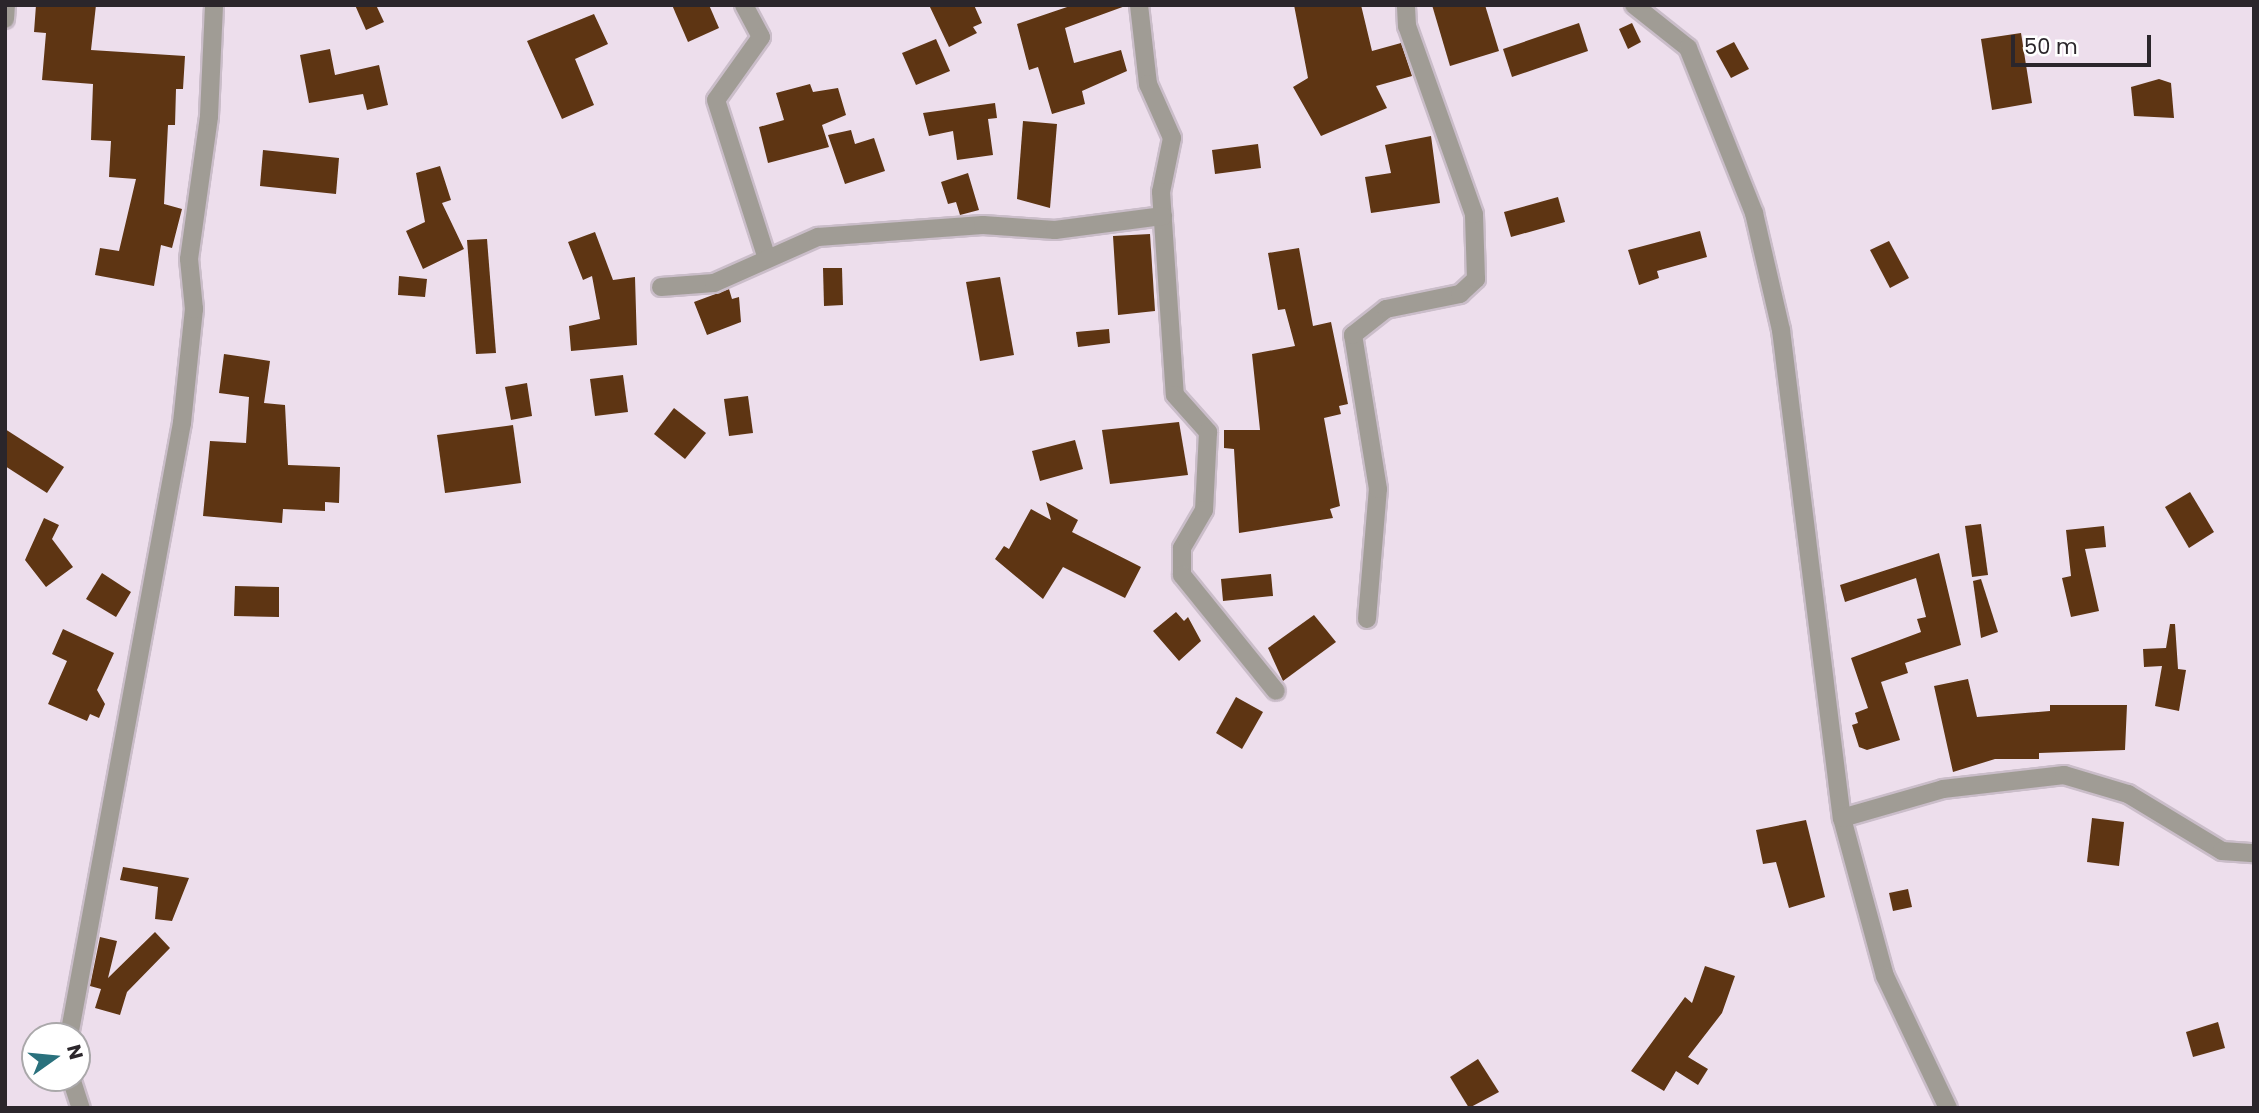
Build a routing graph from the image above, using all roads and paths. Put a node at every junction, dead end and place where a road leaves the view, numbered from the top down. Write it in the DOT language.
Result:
graph roads {
  1 [pos="6,5"];
  2 [pos="214,5"];
  3 [pos="744,5"];
  4 [pos="1139,5"];
  5 [pos="1406,5"];
  6 [pos="1634,5"];
  7 [pos="5,19"];
  8 [pos="1163,216"];
  9 [pos="767,259"];
  10 [pos="661,287"];
  11 [pos="1367,620"];
  12 [pos="1276,691"];
  13 [pos="1842,818"];
  14 [pos="2254,853"];
  15 [pos="72,1022"];
  16 [pos="1948,1108"];
  1 -- 7 [label="street"];
  2 -- 15 [label="street"];
  3 -- 9 [label="street"];
  4 -- 8 [label="street"];
  5 -- 11 [label="street"];
  6 -- 13 [label="street"];
  8 -- 9 [label="street"];
  8 -- 12 [label="street"];
  9 -- 10 [label="street"];
  13 -- 14 [label="street"];
  13 -- 16 [label="street"];
}
